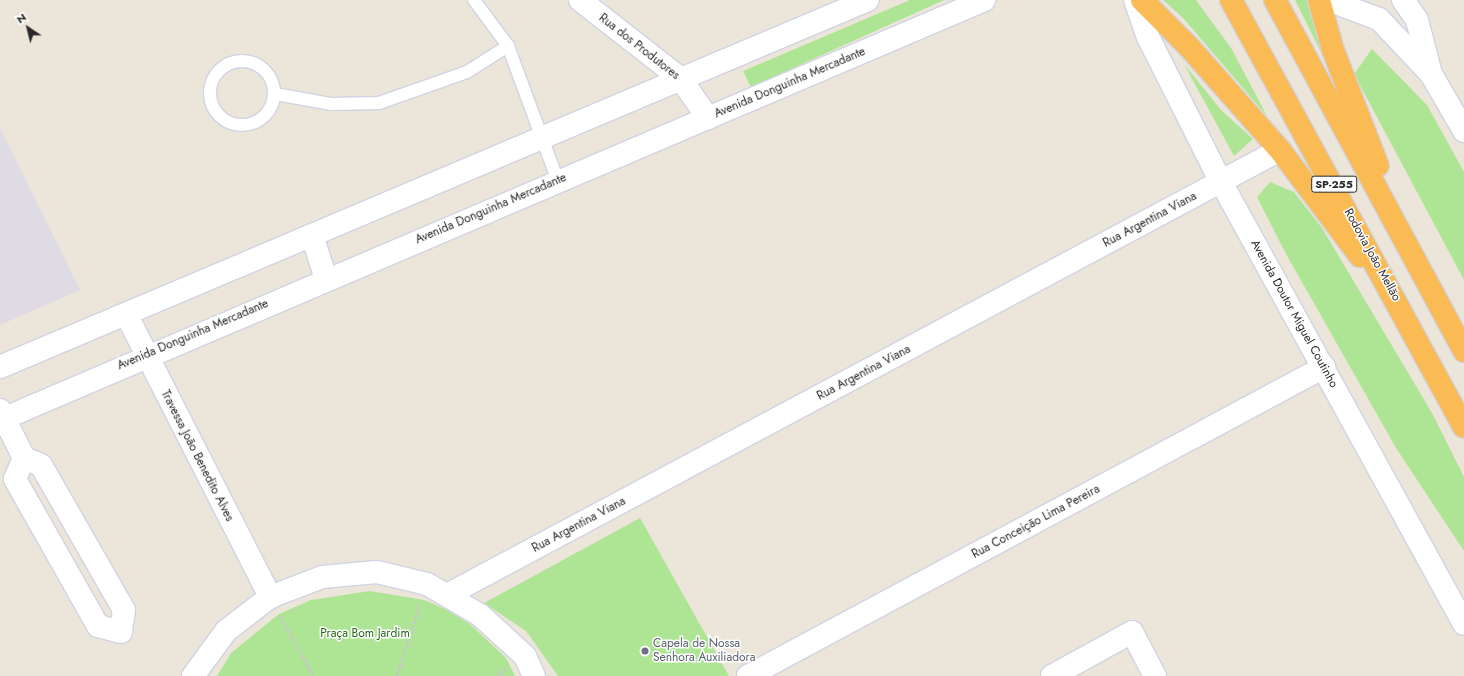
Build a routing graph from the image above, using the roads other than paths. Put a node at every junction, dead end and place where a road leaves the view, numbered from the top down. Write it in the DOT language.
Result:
graph roads {
  1 [pos="474,0"];
  2 [pos="580,0"];
  3 [pos="868,0"];
  4 [pos="984,0"];
  5 [pos="1135,0"];
  6 [pos="1142,0"];
  7 [pos="1232,0"];
  8 [pos="1275,0"];
  9 [pos="1319,0"];
  10 [pos="1328,0"];
  11 [pos="1403,0"];
  12 [pos="945,8"];
  13 [pos="508,46"];
  14 [pos="1431,74"];
  15 [pos="680,78"];
  16 [pos="275,94"];
  17 [pos="708,118"];
  18 [pos="1464,131"];
  19 [pos="540,138"];
  20 [pos="1280,150"];
  21 [pos="558,181"];
  22 [pos="1221,182"];
  23 [pos="312,235"];
  24 [pos="1416,264"];
  25 [pos="326,279"];
  26 [pos="126,314"];
  27 [pos="1464,351"];
  28 [pos="145,355"];
  29 [pos="0,367"];
  30 [pos="1324,367"];
  31 [pos="1433,370"];
  32 [pos="1,416"];
  33 [pos="1464,427"];
  34 [pos="24,458"];
  35 [pos="449,594"];
  36 [pos="270,597"];
  37 [pos="1464,624"];
  38 [pos="193,676"];
  39 [pos="534,676"];
  40 [pos="748,676"];
  41 [pos="1052,676"];
  42 [pos="1155,676"];
  1 -- 13 [label="lane"];
  2 -- 15 [label="street, Rua dos Produtores"];
  3 -- 15 [label="street"];
  4 -- 12 [label="street, Avenida Donguinha Mercadante"];
  5 -- 22 [label="street, Avenida Doutor Miguel Coutinho"];
  6 -- 20 [label="highway"];
  7 -- 31 [label="highway, Rodovia João Mellão / SP-255"];
  8 -- 24 [label="highway, SP-255"];
  9 -- 24 [label="highway"];
  10 -- 14 [label="street"];
  11 -- 14 [label="street"];
  12 -- 17 [label="street, Avenida Donguinha Mercadante"];
  13 -- 16 [label="lane"];
  13 -- 19 [label="lane"];
  14 -- 18 [label="street"];
  15 -- 17 [label="street, Rua dos Produtores"];
  15 -- 19 [label="street"];
  16 -- 16 [label="lane"];
  17 -- 21 [label="street, Avenida Donguinha Mercadante"];
  19 -- 21 [label="lane"];
  19 -- 23 [label="street"];
  20 -- 22 [label="street, Rua Argentina Viana"];
  20 -- 31 [label="highway"];
  21 -- 25 [label="street, Avenida Donguinha Mercadante"];
  22 -- 30 [label="street, Avenida Doutor Miguel Coutinho"];
  22 -- 35 [label="street, Rua Argentina Viana"];
  23 -- 25 [label="street"];
  23 -- 26 [label="street"];
  24 -- 27 [label="highway, SP-255"];
  25 -- 28 [label="street, Avenida Donguinha Mercadante"];
  26 -- 28 [label="street, Travessa João Benedito Alves"];
  26 -- 29 [label="street"];
  28 -- 32 [label="street, Avenida Donguinha Mercadante"];
  28 -- 36 [label="street, Travessa João Benedito Alves"];
  30 -- 37 [label="street, Avenida Doutor Miguel Coutinho"];
  30 -- 40 [label="street, Rua Conceição Lima Pereira"];
  31 -- 33 [label="highway, Rodovia João Mellão / SP-255"];
  32 -- 34 [label="street"];
  34 -- 34 [label="street"];
  35 -- 36 [label="street"];
  35 -- 39 [label="street"];
  36 -- 38 [label="street"];
  41 -- 42 [label="street"];
}
